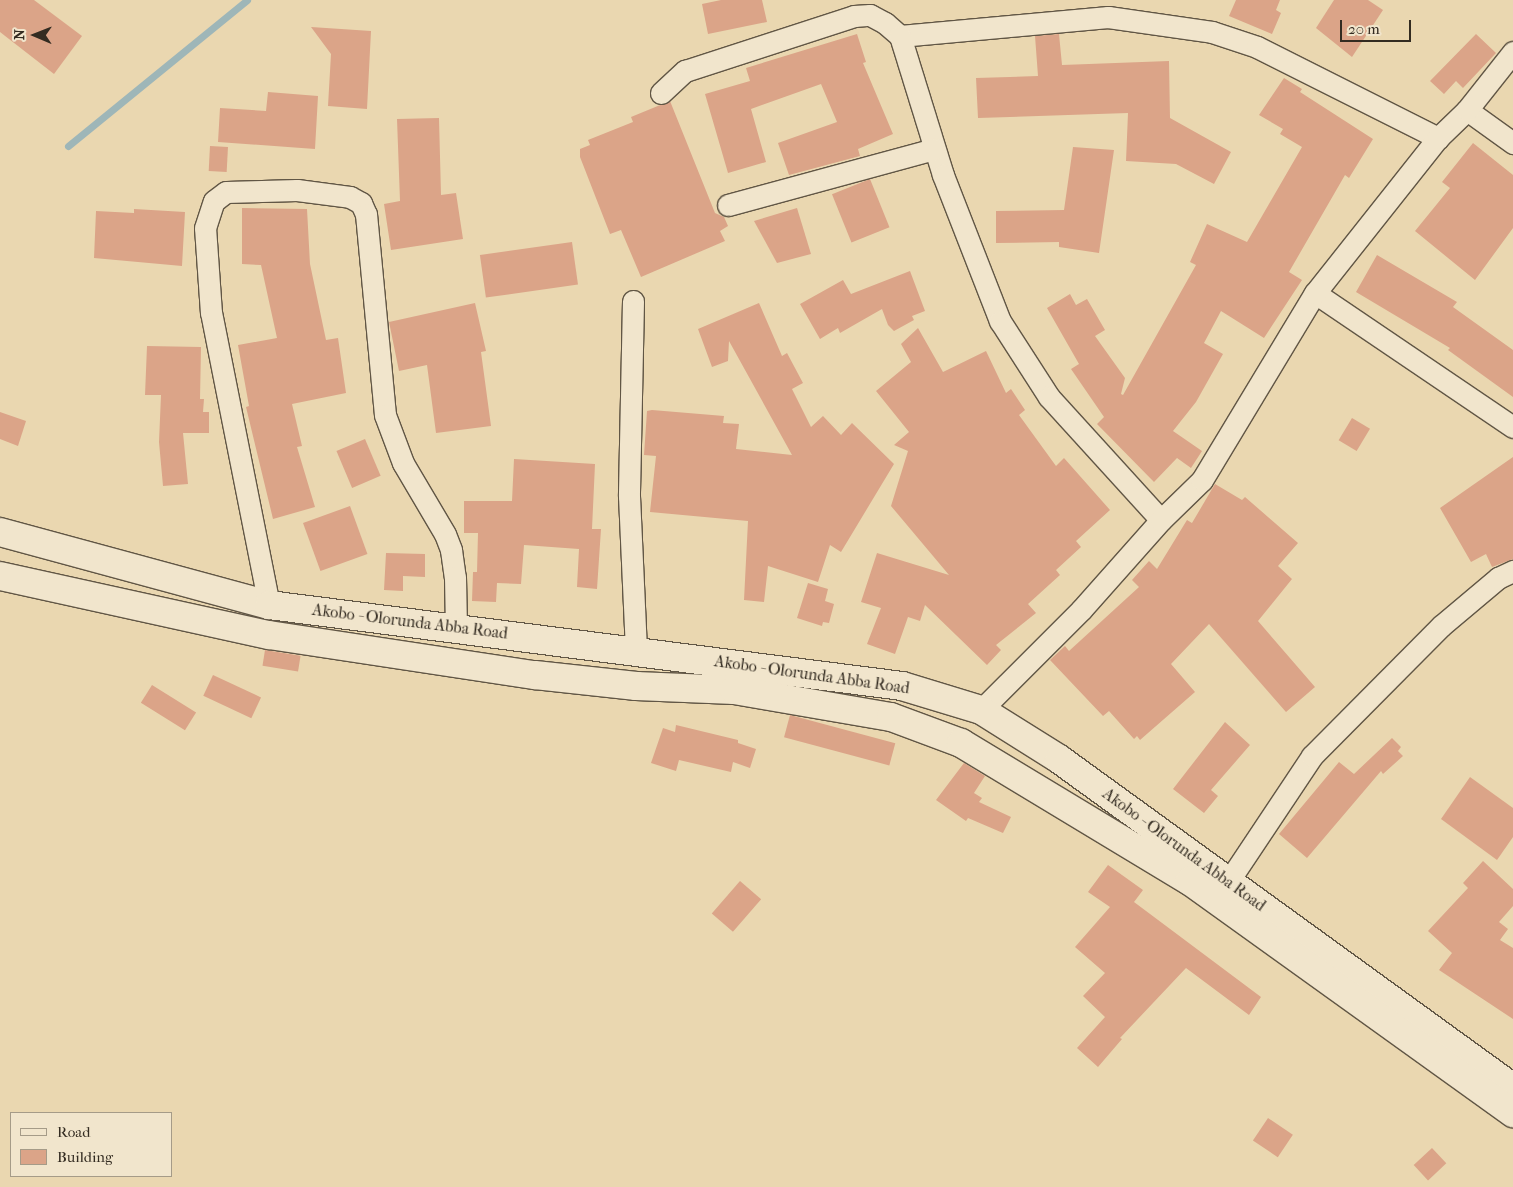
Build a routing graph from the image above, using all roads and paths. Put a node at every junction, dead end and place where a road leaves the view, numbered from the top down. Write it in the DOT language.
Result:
graph roads {
  1 [pos="900,36"];
  2 [pos="1513,52"];
  3 [pos="661,93"];
  4 [pos="1467,110"];
  5 [pos="1438,138"];
  6 [pos="1513,143"];
  7 [pos="934,149"];
  8 [pos="728,205"];
  9 [pos="1315,293"];
  10 [pos="632,302"];
  11 [pos="1513,428"];
  12 [pos="1161,520"];
  13 [pos="0,532"];
  14 [pos="1513,571"];
  15 [pos="0,576"];
  16 [pos="269,605"];
  17 [pos="456,628"];
  18 [pos="636,653"];
  19 [pos="981,710"];
  20 [pos="1127,808"];
  21 [pos="1111,832"];
  22 [pos="1228,882"];
  23 [pos="1513,1088"];
  24 [pos="1513,1113"];
  1 -- 3 [label="street"];
  1 -- 5 [label="street"];
  1 -- 7 [label="street"];
  2 -- 4 [label="street"];
  4 -- 5 [label="street"];
  4 -- 6 [label="street"];
  5 -- 9 [label="street"];
  7 -- 8 [label="street"];
  7 -- 12 [label="street"];
  9 -- 11 [label="street"];
  9 -- 12 [label="street"];
  10 -- 18 [label="street"];
  12 -- 19 [label="street"];
  13 -- 16 [label="main road, Akobo - Olorunda Abba Road"];
  14 -- 22 [label="street"];
  15 -- 21 [label="main road, Akobo - Olorunda Abba Road"];
  16 -- 17 [label="main road, Akobo - Olorunda Abba Road"];
  16 -- 17 [label="street"];
  17 -- 18 [label="main road, Akobo - Olorunda Abba Road"];
  18 -- 19 [label="main road, Akobo - Olorunda Abba Road"];
  19 -- 20 [label="main road, Akobo - Olorunda Abba Road"];
  20 -- 21 [label="main road"];
  20 -- 22 [label="main road, Akobo - Olorunda Abba Road"];
  21 -- 24 [label="main road, Akobo - Olorunda Abba Road"];
  22 -- 23 [label="main road, Akobo - Olorunda Abba Road"];
}
